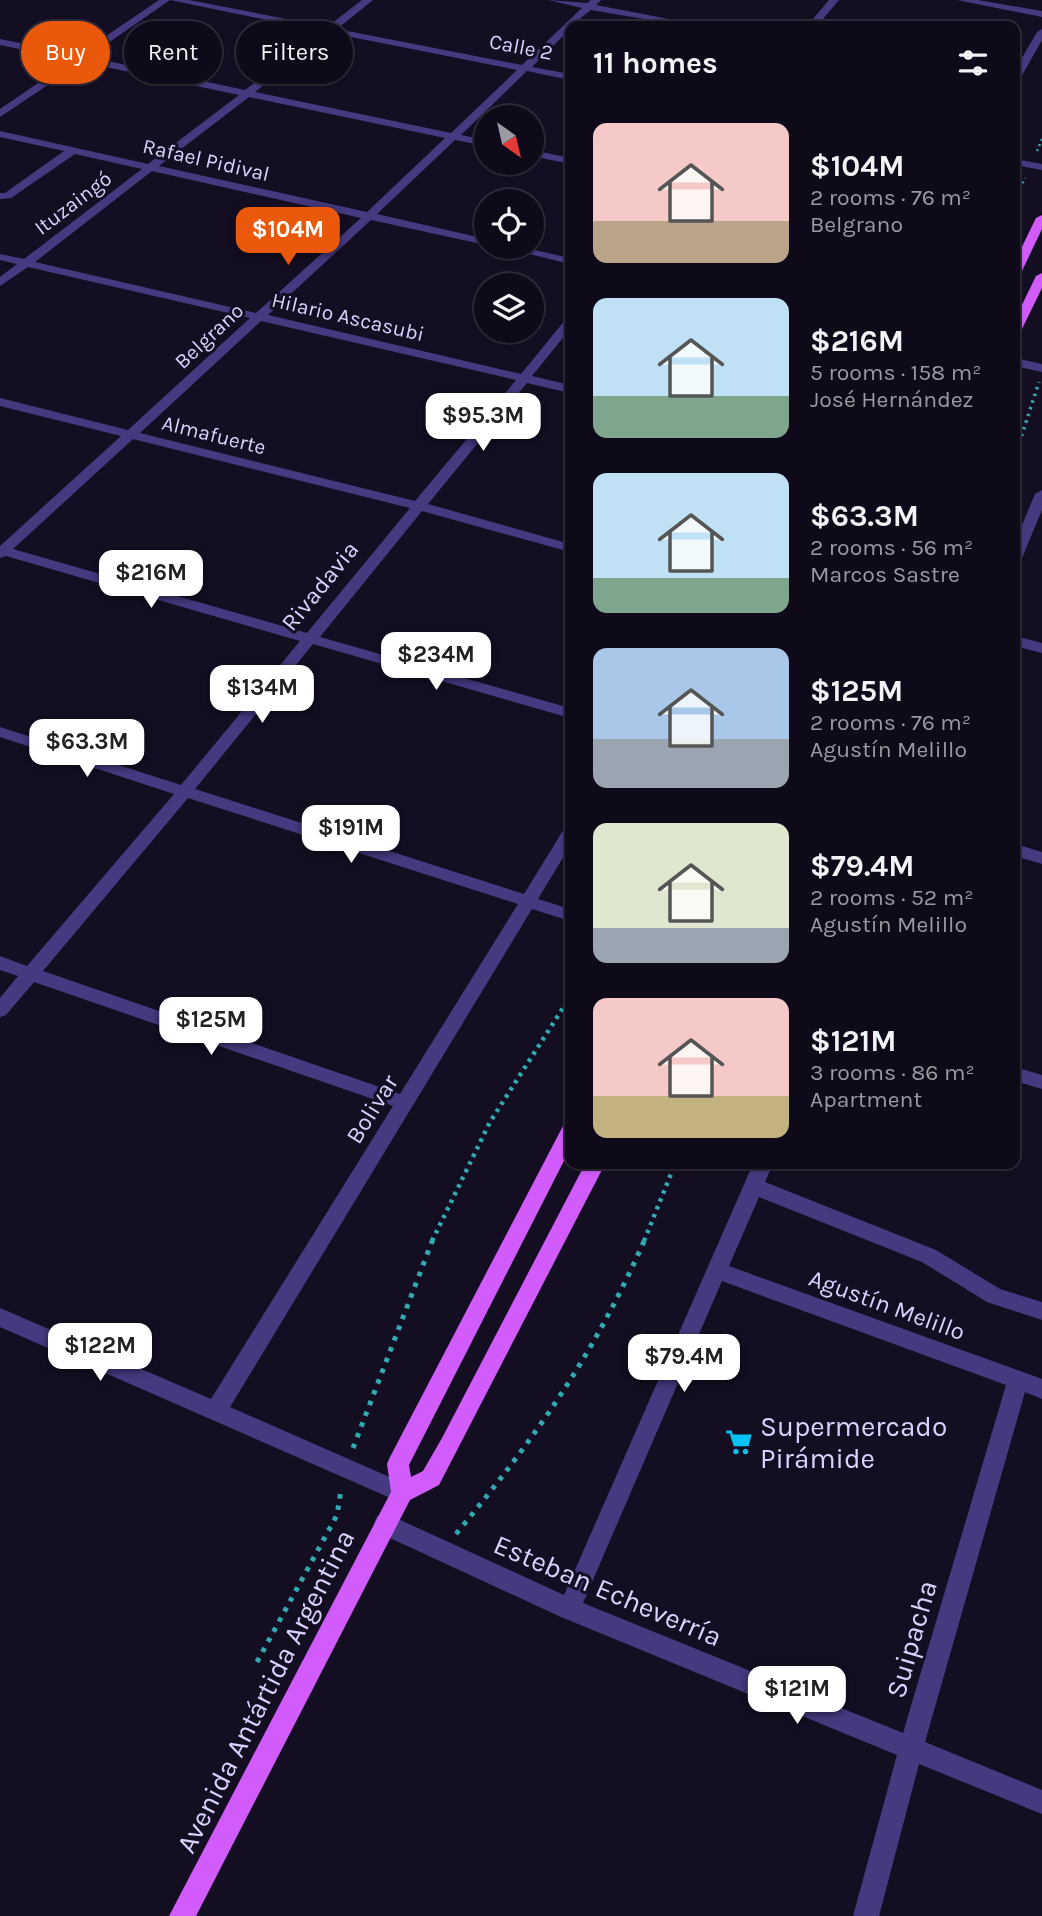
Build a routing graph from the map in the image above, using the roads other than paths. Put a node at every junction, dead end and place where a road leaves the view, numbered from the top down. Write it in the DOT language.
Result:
graph roads {
  1 [pos="165,0"];
  2 [pos="175,0"];
  3 [pos="368,0"];
  4 [pos="553,0"];
  5 [pos="834,0"];
  6 [pos="962,0"];
  7 [pos="592,3"];
  8 [pos="1042,14"];
  9 [pos="284,21"];
  10 [pos="341,21"];
  11 [pos="573,21"];
  12 [pos="677,21"];
  13 [pos="816,21"];
  14 [pos="565,29"];
  15 [pos="1042,32"];
  16 [pos="353,34"];
  17 [pos="110,37"];
  18 [pos="0,42"];
  19 [pos="21,47"];
  20 [pos="110,65"];
  21 [pos="525,68"];
  22 [pos="1020,70"];
  23 [pos="565,75"];
  24 [pos="43,84"];
  25 [pos="258,84"];
  26 [pos="246,93"];
  27 [pos="0,114"];
  28 [pos="0,134"];
  29 [pos="453,136"];
  30 [pos="474,141"];
  31 [pos="67,149"];
  32 [pos="544,155"];
  33 [pos="565,159"];
  34 [pos="1020,163"];
  35 [pos="1042,167"];
  36 [pos="152,168"];
  37 [pos="0,189"];
  38 [pos="0,196"];
  39 [pos="369,216"];
  40 [pos="1042,219"];
  41 [pos="474,239"];
  42 [pos="544,255"];
  43 [pos="0,257"];
  44 [pos="565,260"];
  45 [pos="26,263"];
  46 [pos="1020,263"];
  47 [pos="1042,276"];
  48 [pos="0,283"];
  49 [pos="258,316"];
  50 [pos="1020,321"];
  51 [pos="565,328"];
  52 [pos="1020,364"];
  53 [pos="1041,373"];
  54 [pos="523,378"];
  55 [pos="565,388"];
  56 [pos="0,402"];
  57 [pos="128,436"];
  58 [pos="1040,502"];
  59 [pos="418,506"];
  60 [pos="565,547"];
  61 [pos="1020,547"];
  62 [pos="1,552"];
  63 [pos="311,636"];
  64 [pos="1020,642"];
  65 [pos="1042,648"];
  66 [pos="565,712"];
  67 [pos="0,732"];
  68 [pos="185,791"];
  69 [pos="565,842"];
  70 [pos="1020,851"];
  71 [pos="1042,858"];
  72 [pos="529,903"];
  73 [pos="565,914"];
  74 [pos="0,963"];
  75 [pos="30,974"];
  76 [pos="0,1010"];
  77 [pos="1020,1075"];
  78 [pos="1042,1082"];
  79 [pos="405,1103"];
  80 [pos="565,1140"];
  81 [pos="592,1169"];
  82 [pos="761,1169"];
  83 [pos="753,1186"];
  84 [pos="715,1270"];
  85 [pos="1042,1311"];
  86 [pos="0,1317"];
  87 [pos="1018,1380"];
  88 [pos="1042,1389"];
  89 [pos="216,1411"];
  90 [pos="402,1493"];
  91 [pos="385,1524"];
  92 [pos="569,1609"];
  93 [pos="911,1748"];
  94 [pos="1042,1802"];
  95 [pos="182,1916"];
  96 [pos="866,1916"];
  1 -- 17 [label="street"];
  2 -- 9 [label="street, Calle 2"];
  3 -- 10 [label="street, Ituzaingó"];
  4 -- 7 [label="street"];
  5 -- 13 [label="street"];
  6 -- 8 [label="street"];
  7 -- 11 [label="street, Belgrano"];
  7 -- 12 [label="street"];
  14 -- 21 [label="street, Belgrano"];
  15 -- 22 [label="street"];
  16 -- 21 [label="street, Calle 2"];
  18 -- 19 [label="street"];
  20 -- 26 [label="street"];
  21 -- 23 [label="street, Calle 2"];
  21 -- 29 [label="street, Belgrano"];
  24 -- 27 [label="street"];
  25 -- 26 [label="street, Ituzaingó"];
  26 -- 29 [label="street"];
  26 -- 36 [label="street, Ituzaingó"];
  28 -- 31 [label="street, Rafael Pidival"];
  29 -- 30 [label="street"];
  29 -- 39 [label="street, Belgrano"];
  31 -- 36 [label="street, Rafael Pidival"];
  31 -- 37 [label="street"];
  31 -- 38 [label="street"];
  32 -- 33 [label="street"];
  34 -- 35 [label="street"];
  36 -- 39 [label="street, Rafael Pidival"];
  36 -- 45 [label="street, Ituzaingó"];
  39 -- 41 [label="street, Rafael Pidival"];
  39 -- 49 [label="street, Belgrano"];
  40 -- 46 [label="main road"];
  42 -- 44 [label="street"];
  43 -- 45 [label="street, Hilario Ascasubi"];
  45 -- 48 [label="street, Ituzaingó"];
  45 -- 49 [label="street, Hilario Ascasubi"];
  47 -- 50 [label="main road"];
  49 -- 54 [label="street, Hilario Ascasubi"];
  49 -- 57 [label="street, Belgrano"];
  51 -- 54 [label="street, Rivadavia"];
  52 -- 53 [label="street"];
  54 -- 55 [label="street, Hilario Ascasubi"];
  54 -- 59 [label="street, Rivadavia"];
  56 -- 57 [label="street, Almafuerte"];
  57 -- 59 [label="street, Almafuerte"];
  57 -- 62 [label="street, Belgrano"];
  58 -- 61 [label="street"];
  59 -- 60 [label="street, Almafuerte"];
  59 -- 63 [label="street, Rivadavia"];
  62 -- 63 [label="street"];
  63 -- 66 [label="street"];
  63 -- 68 [label="street, Rivadavia"];
  64 -- 65 [label="street"];
  67 -- 68 [label="street"];
  68 -- 72 [label="street"];
  68 -- 75 [label="street, Rivadavia"];
  69 -- 72 [label="street, Bolivar"];
  70 -- 71 [label="street"];
  72 -- 73 [label="street"];
  72 -- 79 [label="street, Bolivar"];
  74 -- 75 [label="street"];
  75 -- 76 [label="street, Rivadavia"];
  75 -- 79 [label="street"];
  77 -- 78 [label="street"];
  79 -- 89 [label="street, Bolivar"];
  80 -- 90 [label="main road"];
  81 -- 90 [label="main road"];
  82 -- 83 [label="street"];
  83 -- 84 [label="street"];
  83 -- 85 [label="street"];
  84 -- 87 [label="street, Agustín Melillo"];
  84 -- 92 [label="street"];
  86 -- 89 [label="street"];
  87 -- 88 [label="street, Agustín Melillo"];
  87 -- 93 [label="street, Suipacha"];
  89 -- 90 [label="street"];
  90 -- 91 [label="main road, Avenida Antártida Argentina"];
  91 -- 92 [label="street, Esteban Echeverría"];
  91 -- 95 [label="main road, Avenida Antártida Argentina"];
  92 -- 93 [label="street, Esteban Echeverría"];
  93 -- 94 [label="street, Esteban Echeverría"];
  93 -- 96 [label="street, Suipacha"];
}
